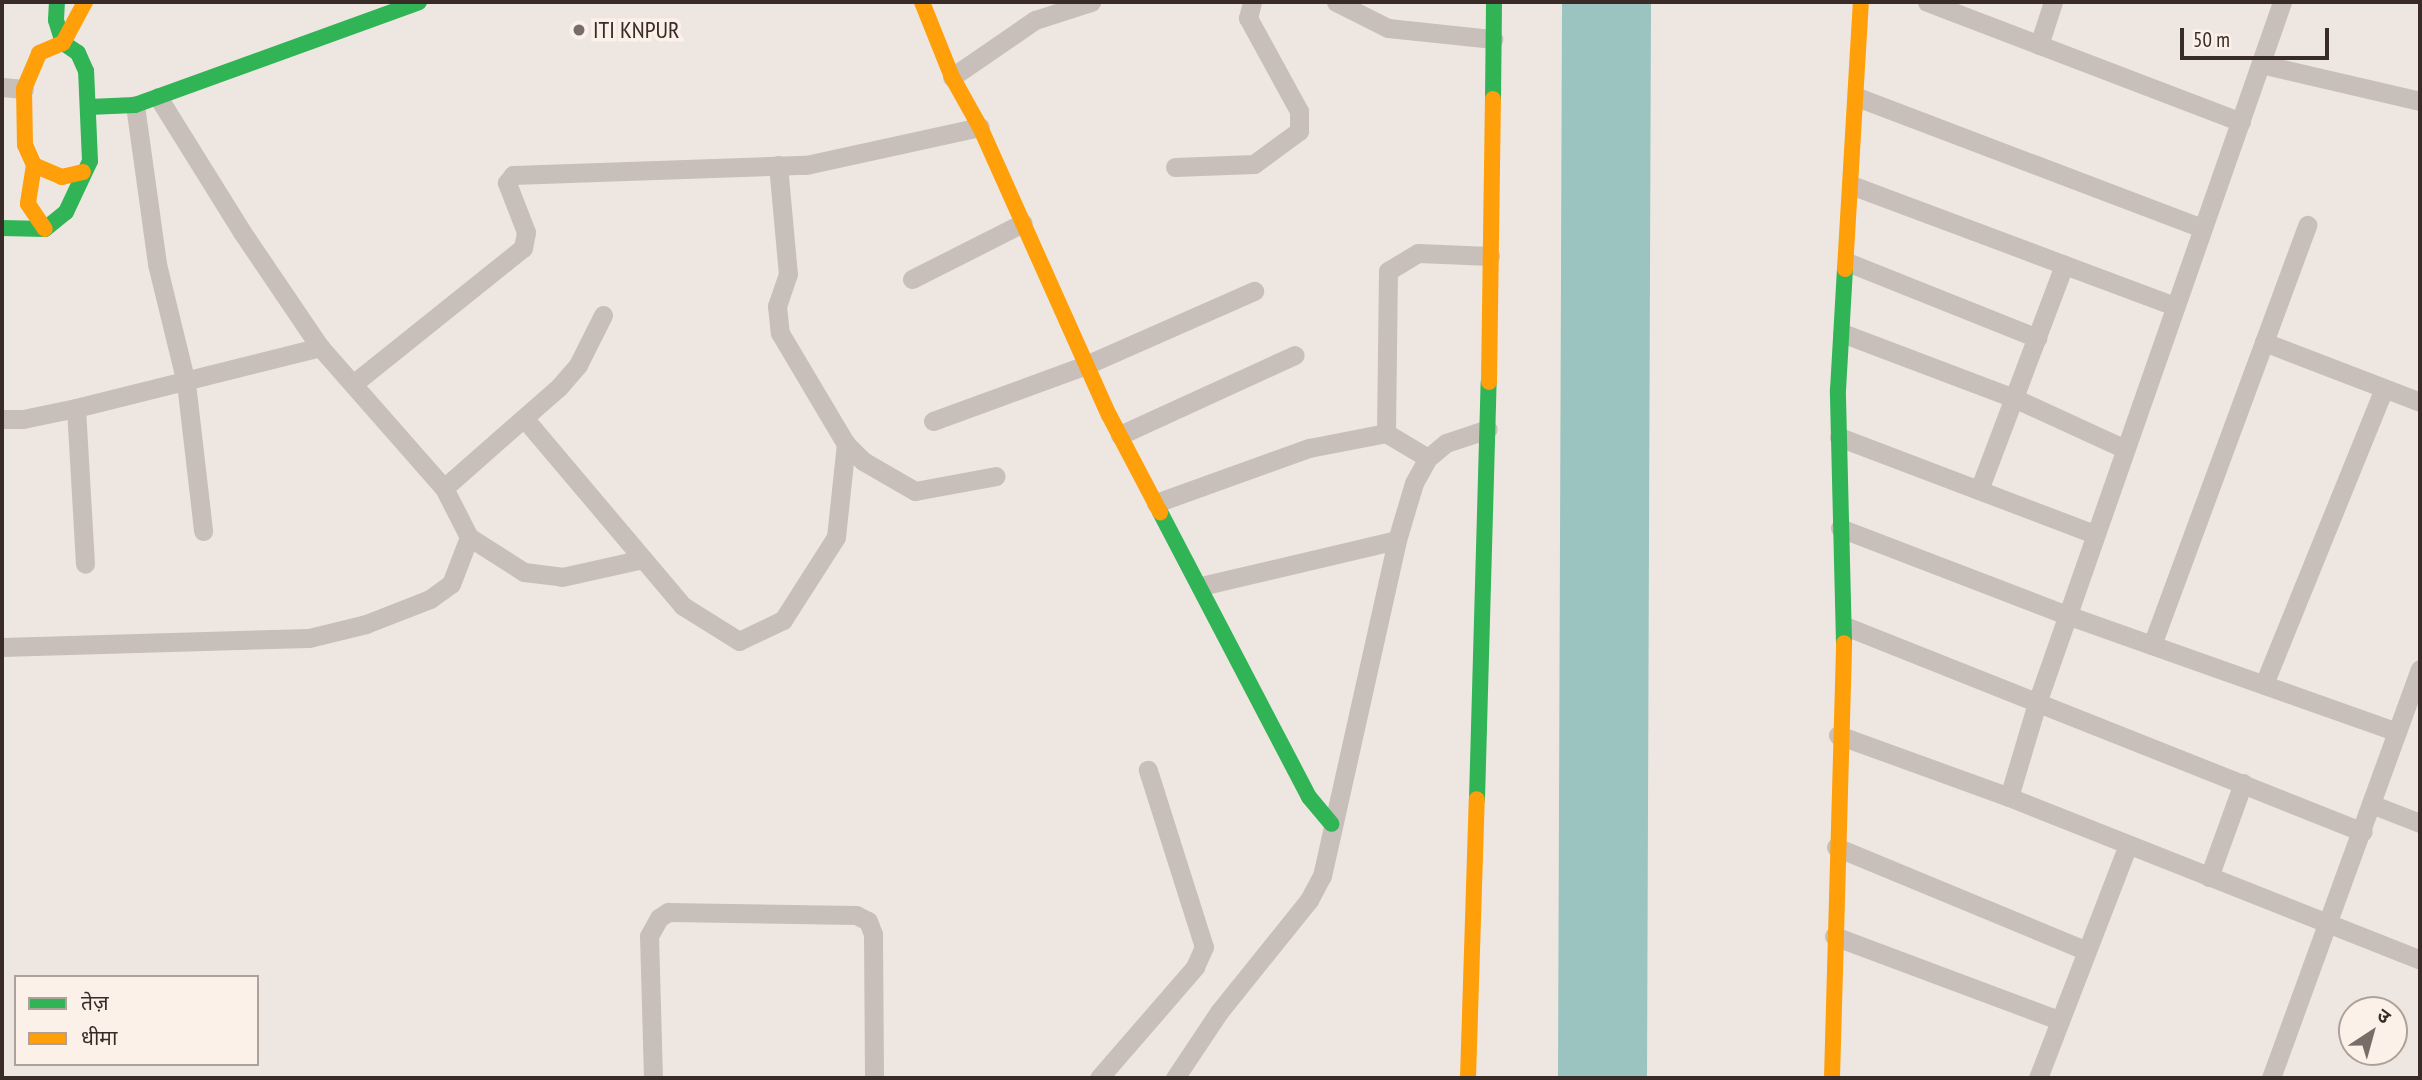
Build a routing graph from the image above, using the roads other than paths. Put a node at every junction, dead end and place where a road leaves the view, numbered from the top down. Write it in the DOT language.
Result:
graph roads {
  1 [pos="57,2"];
  2 [pos="85,2"];
  3 [pos="419,2"];
  4 [pos="922,2"];
  5 [pos="1091,2"];
  6 [pos="1252,2"];
  7 [pos="1336,2"];
  8 [pos="1494,2"];
  9 [pos="1861,2"];
  10 [pos="1927,2"];
  11 [pos="2053,2"];
  12 [pos="2282,2"];
  13 [pos="1493,39"];
  14 [pos="63,43"];
  15 [pos="2039,45"];
  16 [pos="2261,64"];
  17 [pos="952,77"];
  18 [pos="2,87"];
  19 [pos="24,89"];
  20 [pos="158,97"];
  21 [pos="1857,97"];
  22 [pos="2420,102"];
  23 [pos="135,104"];
  24 [pos="89,107"];
  25 [pos="2241,122"];
  26 [pos="980,127"];
  27 [pos="34,165"];
  28 [pos="778,166"];
  29 [pos="1175,167"];
  30 [pos="83,172"];
  31 [pos="1851,185"];
  32 [pos="1023,223"];
  33 [pos="2307,225"];
  34 [pos="2,228"];
  35 [pos="2201,228"];
  36 [pos="45,229"];
  37 [pos="1490,256"];
  38 [pos="1847,262"];
  39 [pos="2064,265"];
  40 [pos="912,279"];
  41 [pos="1254,290"];
  42 [pos="2174,306"];
  43 [pos="603,315"];
  44 [pos="1842,334"];
  45 [pos="2037,338"];
  46 [pos="2264,342"];
  47 [pos="320,347"];
  48 [pos="1295,355"];
  49 [pos="1086,365"];
  50 [pos="186,383"];
  51 [pos="353,384"];
  52 [pos="2384,388"];
  53 [pos="2014,398"];
  54 [pos="2420,402"];
  55 [pos="76,408"];
  56 [pos="524,418"];
  57 [pos="2,419"];
  58 [pos="933,421"];
  59 [pos="1488,429"];
  60 [pos="1386,433"];
  61 [pos="1120,435"];
  62 [pos="1839,437"];
  63 [pos="846,444"];
  64 [pos="2124,449"];
  65 [pos="1428,458"];
  66 [pos="996,476"];
  67 [pos="444,488"];
  68 [pos="1979,490"];
  69 [pos="1156,503"];
  70 [pos="1840,528"];
  71 [pos="203,531"];
  72 [pos="2095,534"];
  73 [pos="469,537"];
  74 [pos="1397,540"];
  75 [pos="643,559"];
  76 [pos="85,564"];
  77 [pos="1201,586"];
  78 [pos="2067,615"];
  79 [pos="1845,626"];
  80 [pos="2152,645"];
  81 [pos="2,647"];
  82 [pos="2420,668"];
  83 [pos="2264,684"];
  84 [pos="2038,700"];
  85 [pos="2397,732"];
  86 [pos="1838,735"];
  87 [pos="1148,770"];
  88 [pos="2243,783"];
  89 [pos="2009,797"];
  90 [pos="2371,804"];
  91 [pos="1332,824"];
  92 [pos="2420,824"];
  93 [pos="2363,832"];
  94 [pos="2128,845"];
  95 [pos="1836,847"];
  96 [pos="2209,877"];
  97 [pos="2327,920"];
  98 [pos="1834,936"];
  99 [pos="2085,950"];
  100 [pos="2420,960"];
  101 [pos="2059,1020"];
  102 [pos="653,1078"];
  103 [pos="874,1078"];
  104 [pos="1099,1078"];
  105 [pos="1175,1078"];
  106 [pos="1468,1078"];
  107 [pos="1832,1078"];
  108 [pos="2038,1078"];
  109 [pos="2271,1078"];
  1 -- 14 [label="street"];
  2 -- 14 [label="street"];
  3 -- 20 [label="street"];
  4 -- 17 [label="street"];
  5 -- 17 [label="street"];
  6 -- 29 [label="street"];
  7 -- 13 [label="street"];
  8 -- 13 [label="street"];
  9 -- 21 [label="street"];
  10 -- 15 [label="street"];
  11 -- 15 [label="street"];
  12 -- 16 [label="street"];
  13 -- 37 [label="street"];
  14 -- 19 [label="street"];
  14 -- 24 [label="street"];
  15 -- 25 [label="street"];
  16 -- 22 [label="street"];
  16 -- 25 [label="street"];
  17 -- 26 [label="street"];
  18 -- 19 [label="street"];
  19 -- 27 [label="street"];
  20 -- 23 [label="street"];
  20 -- 47 [label="street"];
  21 -- 31 [label="street"];
  21 -- 35 [label="street"];
  23 -- 24 [label="street"];
  23 -- 50 [label="street"];
  24 -- 30 [label="street"];
  25 -- 35 [label="street"];
  26 -- 28 [label="street"];
  26 -- 32 [label="street"];
  27 -- 30 [label="street"];
  27 -- 36 [label="street"];
  28 -- 51 [label="street"];
  28 -- 63 [label="street"];
  30 -- 36 [label="street"];
  31 -- 38 [label="street"];
  31 -- 39 [label="street"];
  32 -- 40 [label="street"];
  32 -- 49 [label="street"];
  33 -- 46 [label="street"];
  34 -- 36 [label="street"];
  35 -- 42 [label="street"];
  37 -- 59 [label="street"];
  37 -- 60 [label="street"];
  38 -- 44 [label="street"];
  38 -- 45 [label="street"];
  39 -- 42 [label="street"];
  39 -- 45 [label="street"];
  41 -- 49 [label="street"];
  42 -- 64 [label="street"];
  43 -- 56 [label="street"];
  44 -- 53 [label="street"];
  44 -- 62 [label="street"];
  45 -- 53 [label="street"];
  46 -- 52 [label="street"];
  46 -- 80 [label="street"];
  47 -- 50 [label="street"];
  47 -- 51 [label="street"];
  48 -- 61 [label="street"];
  49 -- 58 [label="street"];
  49 -- 61 [label="street"];
  50 -- 55 [label="street"];
  50 -- 71 [label="street"];
  51 -- 67 [label="street"];
  52 -- 54 [label="street"];
  52 -- 83 [label="street"];
  53 -- 64 [label="street"];
  53 -- 68 [label="street"];
  55 -- 57 [label="street"];
  55 -- 76 [label="street"];
  56 -- 67 [label="street"];
  56 -- 75 [label="street"];
  59 -- 65 [label="street"];
  59 -- 106 [label="street"];
  60 -- 65 [label="street"];
  60 -- 69 [label="street"];
  61 -- 69 [label="street"];
  62 -- 68 [label="street"];
  62 -- 70 [label="street"];
  63 -- 66 [label="street"];
  63 -- 75 [label="street"];
  64 -- 72 [label="street"];
  65 -- 74 [label="street"];
  67 -- 73 [label="street"];
  68 -- 72 [label="street"];
  69 -- 77 [label="street"];
  70 -- 78 [label="street"];
  70 -- 79 [label="street"];
  72 -- 78 [label="street"];
  73 -- 75 [label="street"];
  73 -- 81 [label="street"];
  74 -- 77 [label="street"];
  74 -- 91 [label="street"];
  77 -- 91 [label="street"];
  78 -- 80 [label="street"];
  78 -- 84 [label="street"];
  79 -- 84 [label="street"];
  79 -- 86 [label="street"];
  80 -- 83 [label="street"];
  82 -- 85 [label="street"];
  83 -- 85 [label="street"];
  84 -- 88 [label="street"];
  84 -- 89 [label="street"];
  85 -- 90 [label="street"];
  86 -- 89 [label="street"];
  86 -- 95 [label="street"];
  87 -- 104 [label="street"];
  88 -- 93 [label="street"];
  88 -- 96 [label="street"];
  89 -- 94 [label="street"];
  90 -- 92 [label="street"];
  90 -- 93 [label="street"];
  91 -- 105 [label="street"];
  93 -- 97 [label="street"];
  94 -- 96 [label="street"];
  94 -- 99 [label="street"];
  95 -- 98 [label="street"];
  95 -- 99 [label="street"];
  96 -- 97 [label="street"];
  97 -- 100 [label="street"];
  97 -- 109 [label="street"];
  98 -- 101 [label="street"];
  98 -- 107 [label="street"];
  99 -- 101 [label="street"];
  101 -- 108 [label="street"];
  102 -- 103 [label="street"];
}
